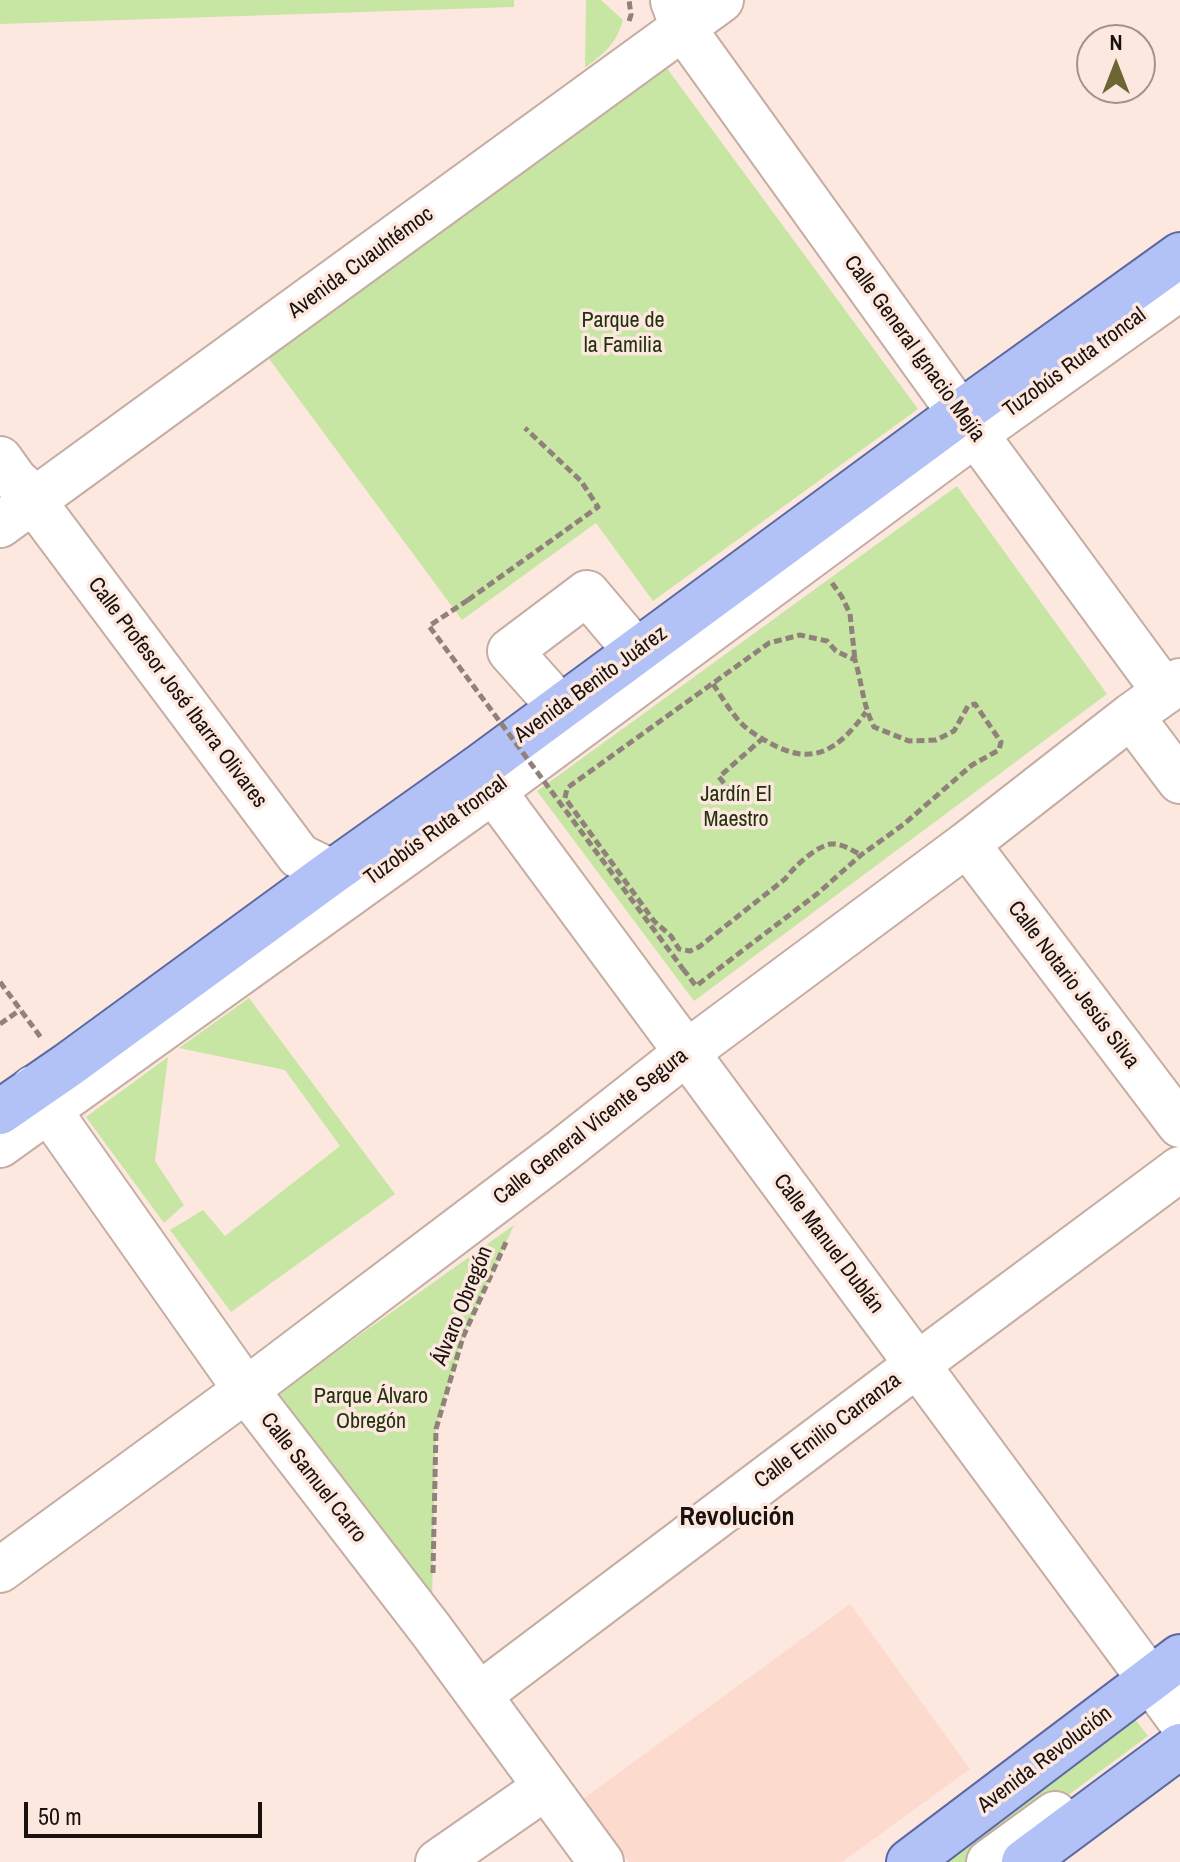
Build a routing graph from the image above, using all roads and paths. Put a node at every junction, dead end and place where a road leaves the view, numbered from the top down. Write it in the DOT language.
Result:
graph roads {
  1 [pos="721,0"];
  2 [pos="678,14"];
  3 [pos="1180,255"];
  4 [pos="1180,288"];
  5 [pos="968,424"];
  6 [pos="525,428"];
  7 [pos="0,459"];
  8 [pos="36,499"];
  9 [pos="0,525"];
  10 [pos="827,577"];
  11 [pos="636,651"];
  12 [pos="855,660"];
  13 [pos="713,684"];
  14 [pos="1159,696"];
  15 [pos="560,707"];
  16 [pos="866,712"];
  17 [pos="762,739"];
  18 [pos="485,780"];
  19 [pos="1180,781"];
  20 [pos="739,802"];
  21 [pos="967,844"];
  22 [pos="861,855"];
  23 [pos="332,872"];
  24 [pos="0,982"];
  25 [pos="20,1010"];
  26 [pos="0,1024"];
  27 [pos="43,1041"];
  28 [pos="686,1053"];
  29 [pos="27,1103"];
  30 [pos="1180,1125"];
  31 [pos="0,1145"];
  32 [pos="1180,1169"];
  33 [pos="511,1230"];
  34 [pos="918,1364"];
  35 [pos="246,1390"];
  36 [pos="0,1570"];
  37 [pos="431,1630"];
  38 [pos="1165,1669"];
  39 [pos="479,1695"];
  40 [pos="1180,1722"];
  41 [pos="1180,1746"];
  42 [pos="546,1787"];
  43 [pos="438,1862"];
  44 [pos="601,1862"];
  45 [pos="909,1862"];
  46 [pos="989,1862"];
  47 [pos="1024,1862"];
  1 -- 2 [label="street, Avenida Cuauhtémoc"];
  2 -- 5 [label="street, Calle General Ignacio Mejía"];
  2 -- 8 [label="street, Avenida Cuauhtémoc"];
  3 -- 5 [label="main road, Avenida Benito Juárez"];
  4 -- 5 [label="street, Tuzobús Ruta troncal"];
  5 -- 11 [label="main road, Avenida Benito Juárez"];
  5 -- 14 [label="street, Calle General Ignacio Mejía"];
  5 -- 18 [label="street, Tuzobús Ruta troncal"];
  6 -- 22 [label="path, bridge"];
  7 -- 8 [label="street, Calle Profesor José Ibarra Olivares"];
  8 -- 9 [label="street, Avenida Cuauhtémoc"];
  8 -- 23 [label="street, Calle Profesor José Ibarra Olivares"];
  10 -- 12 [label="path"];
  11 -- 15 [label="main road, Avenida Benito Juárez"];
  11 -- 15 [label="street"];
  12 -- 13 [label="path"];
  12 -- 16 [label="path"];
  13 -- 17 [label="path"];
  13 -- 22 [label="path"];
  14 -- 19 [label="street, Calle General Ignacio Mejía"];
  14 -- 21 [label="street, Calle General Vicente Segura"];
  15 -- 18 [label="main road, Avenida Benito Juárez"];
  16 -- 17 [label="path"];
  16 -- 22 [label="path"];
  17 -- 20 [label="path"];
  18 -- 23 [label="main road, Avenida Benito Juárez"];
  18 -- 28 [label="street, Calle Manuel Dublán"];
  18 -- 29 [label="street, Tuzobús Ruta troncal"];
  21 -- 28 [label="street, Calle General Vicente Segura"];
  21 -- 30 [label="street, Calle Notario Jesús Silva"];
  23 -- 29 [label="main road, Avenida Benito Juárez"];
  24 -- 25 [label="path"];
  25 -- 26 [label="path"];
  25 -- 27 [label="path"];
  28 -- 34 [label="street, Calle Manuel Dublán"];
  28 -- 35 [label="street, Calle General Vicente Segura"];
  29 -- 31 [label="street, Tuzobús Ruta troncal"];
  29 -- 35 [label="street, Calle Samuel Carro"];
  32 -- 34 [label="street, Calle Emilio Carranza"];
  33 -- 37 [label="path, Álvaro Obregón"];
  34 -- 38 [label="street, Calle Manuel Dublán"];
  34 -- 39 [label="street, Calle Emilio Carranza"];
  35 -- 36 [label="street, Calle General Vicente Segura"];
  35 -- 37 [label="street, Calle Samuel Carro"];
  37 -- 39 [label="street, Calle Samuel Carro"];
  38 -- 40 [label="street, Calle Manuel Dublán"];
  38 -- 45 [label="main road, Avenida Revolución"];
  39 -- 42 [label="street, Calle Samuel Carro"];
  40 -- 46 [label="street"];
  41 -- 47 [label="main road"];
  42 -- 43 [label="street"];
  42 -- 44 [label="street, Calle Samuel Carro"];
}
